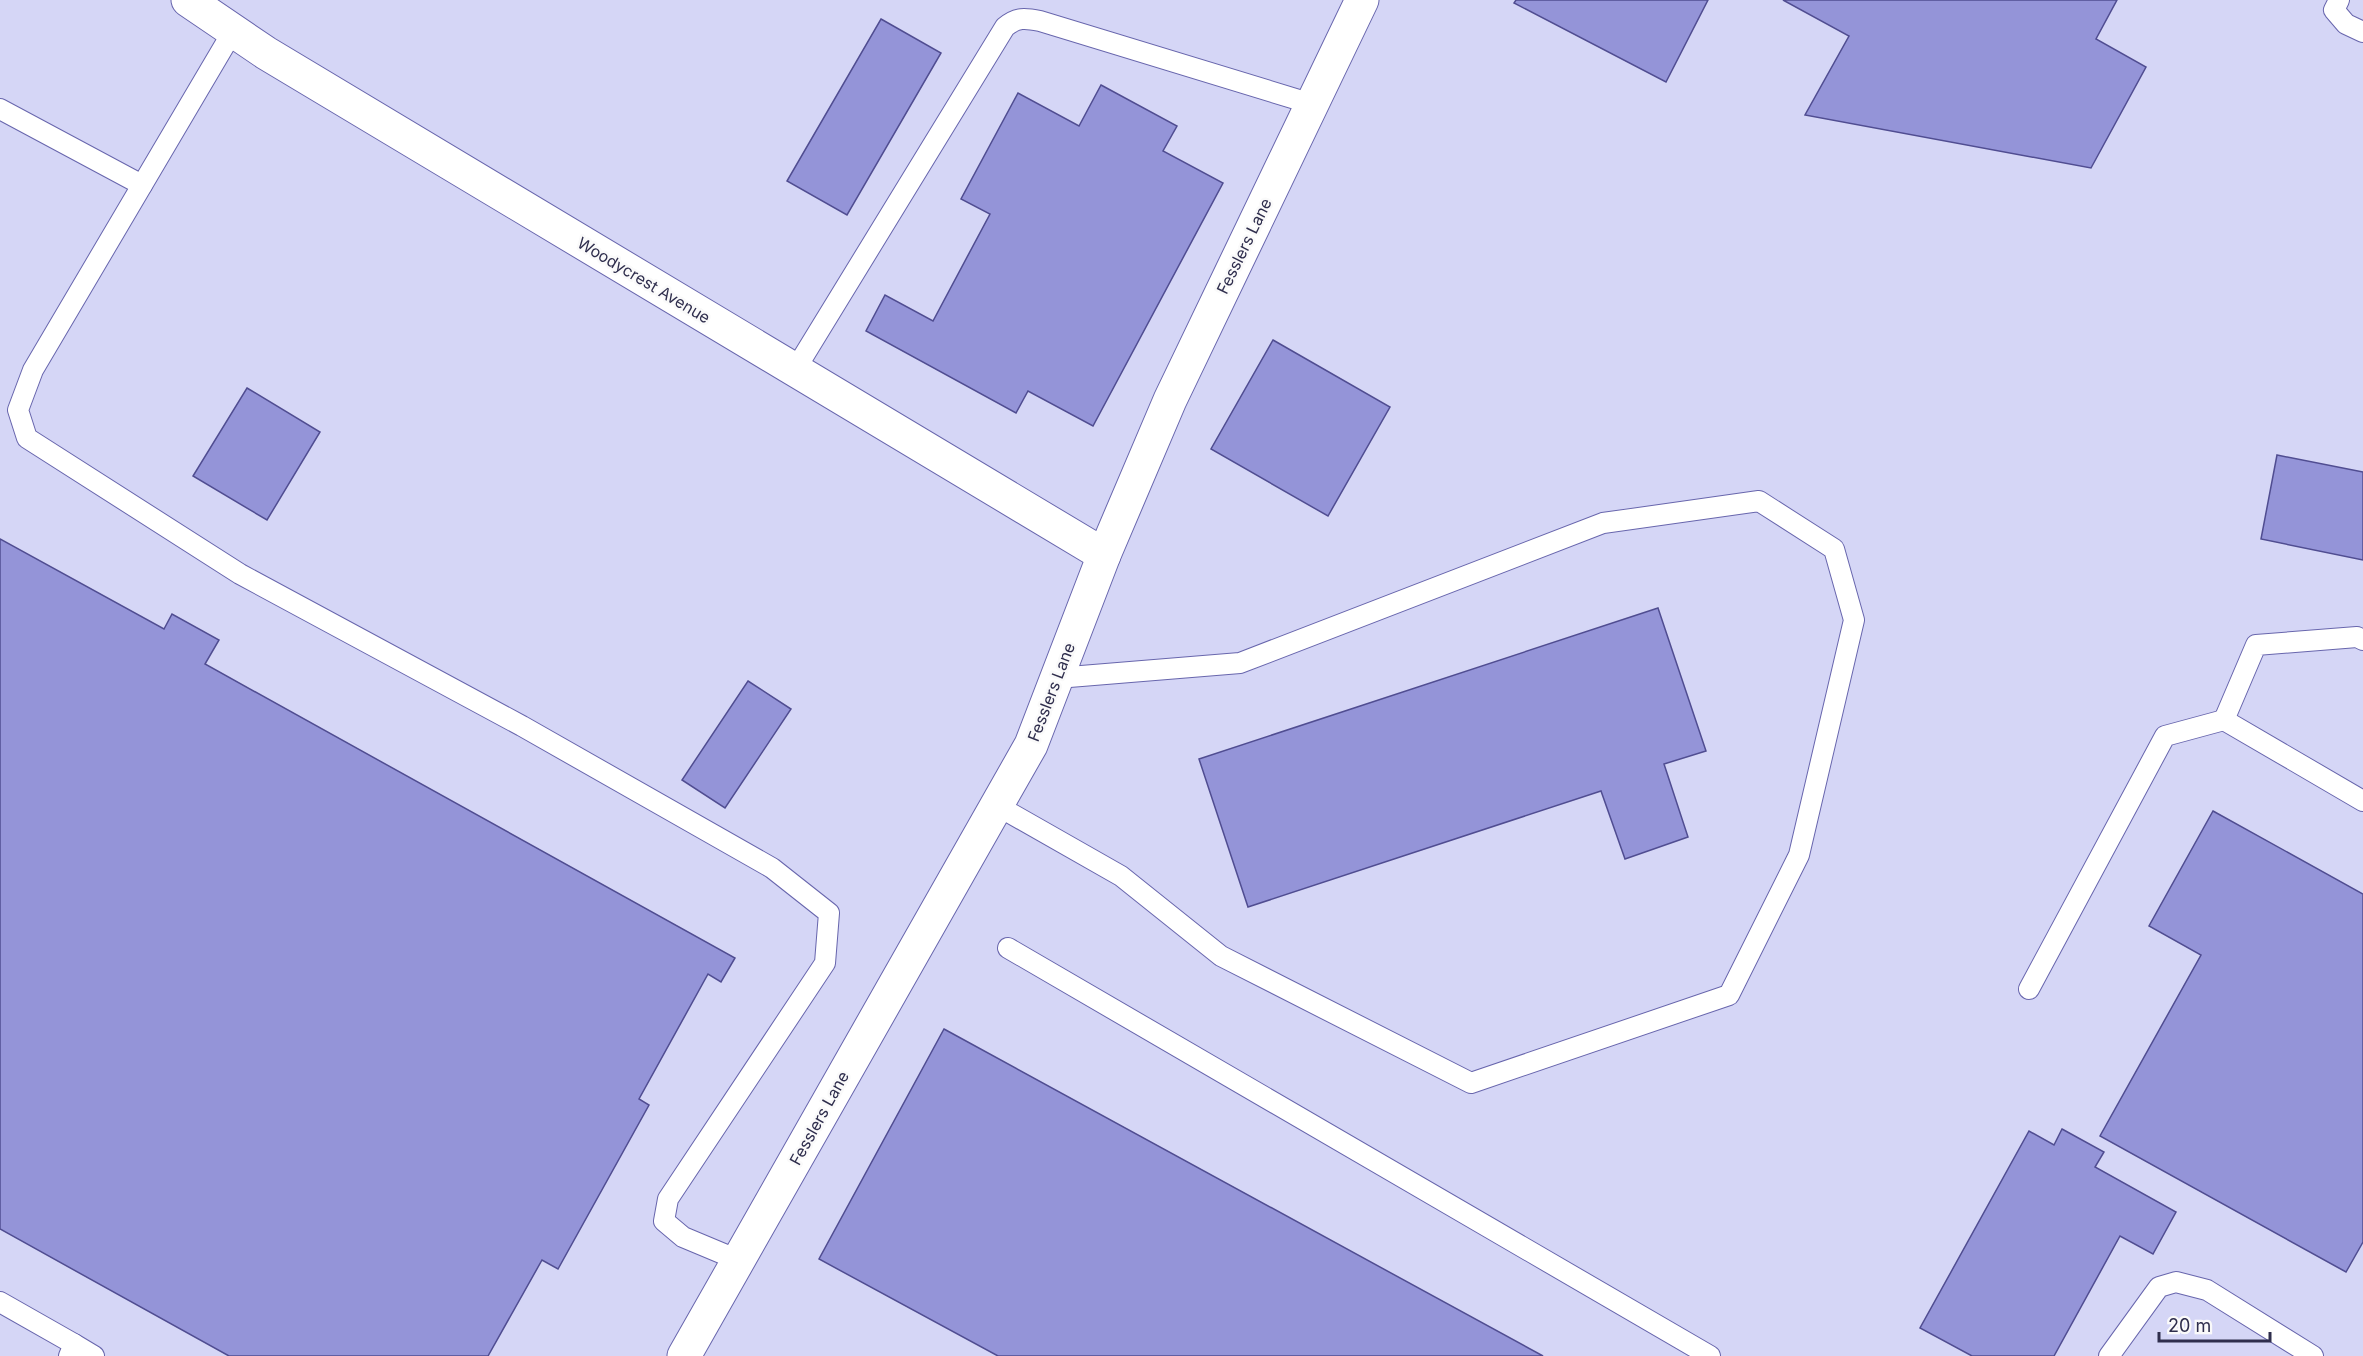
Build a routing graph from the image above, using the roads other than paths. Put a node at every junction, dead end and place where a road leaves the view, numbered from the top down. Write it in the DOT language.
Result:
graph roads {
  1 [pos="188,0"];
  2 [pos="1362,0"];
  3 [pos="2339,0"];
  4 [pos="233,31"];
  5 [pos="2363,32"];
  6 [pos="1312,104"];
  7 [pos="0,109"];
  8 [pos="142,185"];
  9 [pos="795,370"];
  10 [pos="1104,555"];
  11 [pos="2363,640"];
  12 [pos="1057,678"];
  13 [pos="2224,720"];
  14 [pos="2363,801"];
  15 [pos="996,805"];
  16 [pos="1008,948"];
  17 [pos="2029,989"];
  18 [pos="738,1260"];
  19 [pos="0,1302"];
  20 [pos="71,1350"];
  21 [pos="2118,1353"];
  22 [pos="94,1356"];
  23 [pos="684,1356"];
  24 [pos="1710,1356"];
  25 [pos="2313,1356"];
  1 -- 4 [label="street, Woodycrest Avenue"];
  2 -- 6 [label="street, Fesslers Lane"];
  3 -- 5 [label="lane"];
  4 -- 8 [label="lane"];
  4 -- 9 [label="street, Woodycrest Avenue"];
  6 -- 9 [label="lane"];
  6 -- 10 [label="street, Fesslers Lane"];
  7 -- 8 [label="lane"];
  8 -- 18 [label="lane"];
  9 -- 10 [label="street, Woodycrest Avenue"];
  10 -- 12 [label="street, Fesslers Lane"];
  11 -- 13 [label="lane"];
  12 -- 15 [label="street, Fesslers Lane"];
  12 -- 15 [label="lane"];
  13 -- 14 [label="lane"];
  13 -- 17 [label="lane"];
  15 -- 18 [label="street, Fesslers Lane"];
  16 -- 24 [label="lane"];
  18 -- 23 [label="street, Fesslers Lane"];
  19 -- 20 [label="lane"];
  20 -- 22 [label="lane"];
  21 -- 25 [label="lane"];
}
